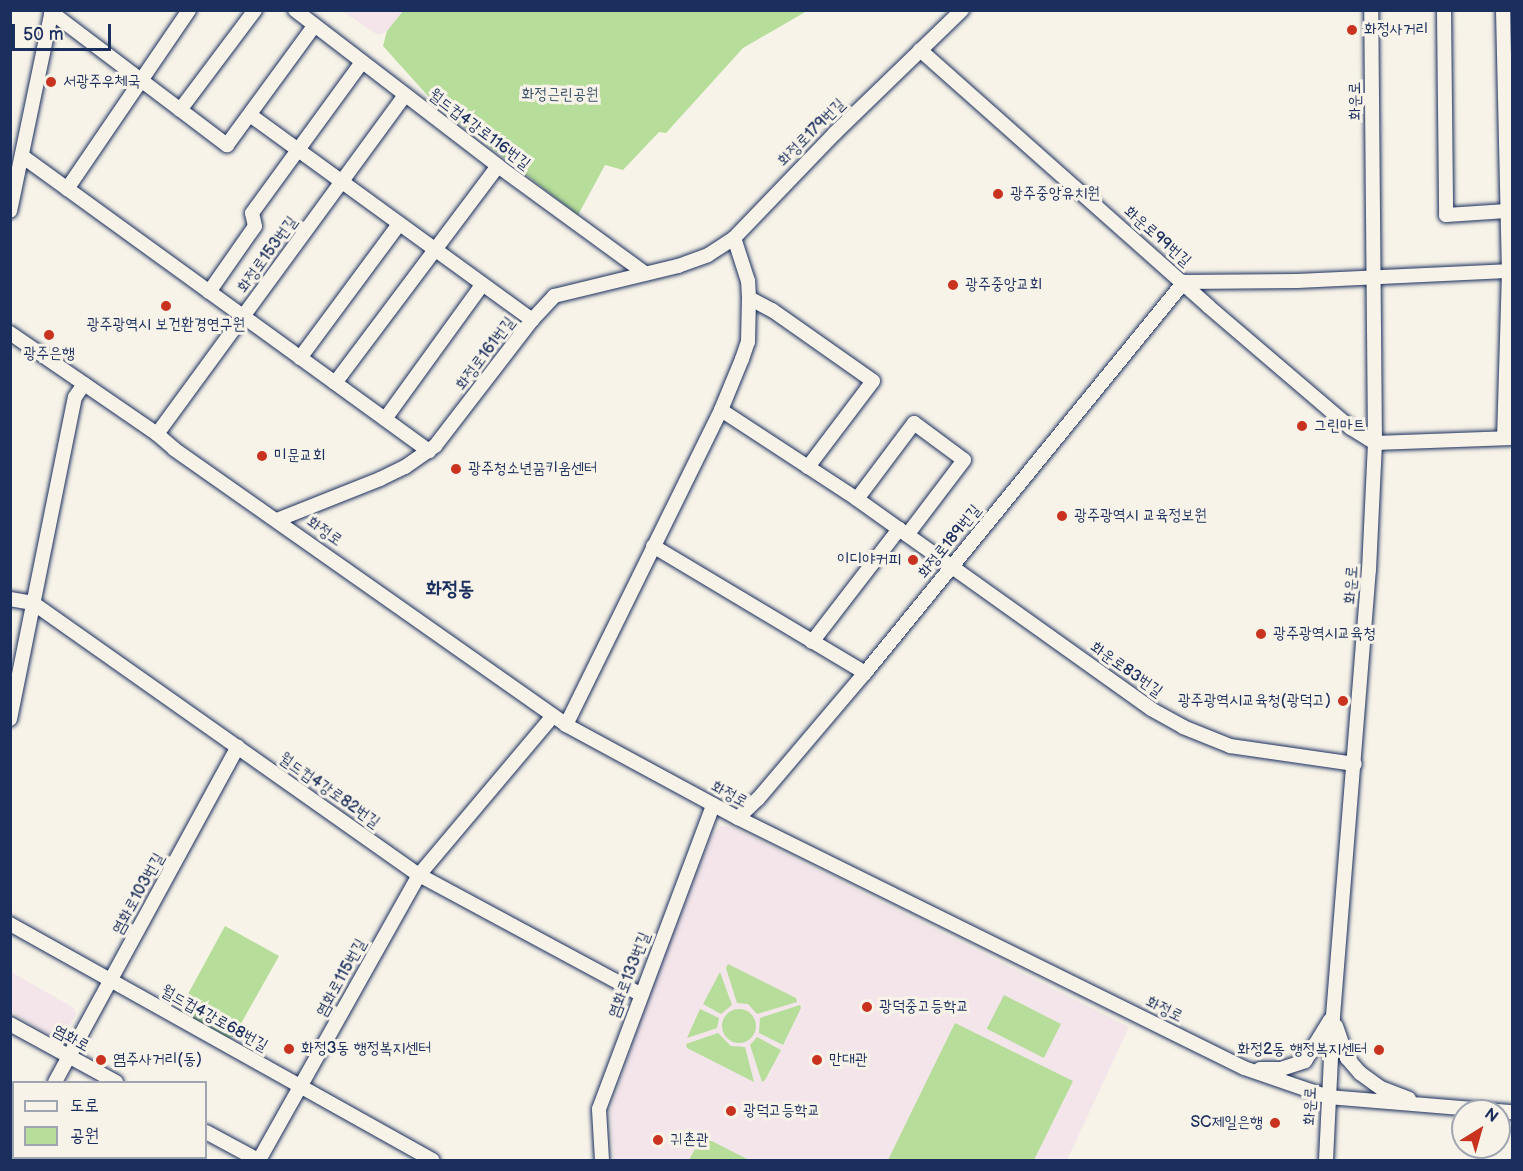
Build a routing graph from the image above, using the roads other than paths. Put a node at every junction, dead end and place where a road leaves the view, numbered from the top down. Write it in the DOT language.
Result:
graph roads {
  1 [pos="189,10"];
  2 [pos="255,10"];
  3 [pos="295,10"];
  4 [pos="962,10"];
  5 [pos="1371,10"];
  6 [pos="1444,10"];
  7 [pos="1503,10"];
  8 [pos="52,11"];
  9 [pos="314,26"];
  10 [pos="920,50"];
  11 [pos="362,62"];
  12 [pos="141,82"];
  13 [pos="405,95"];
  14 [pos="180,110"];
  15 [pos="250,115"];
  16 [pos="298,150"];
  17 [pos="22,156"];
  18 [pos="498,165"];
  19 [pos="342,183"];
  20 [pos="67,189"];
  21 [pos="10,211"];
  22 [pos="1507,211"];
  23 [pos="399,224"];
  24 [pos="734,238"];
  25 [pos="433,250"];
  26 [pos="1510,271"];
  27 [pos="645,273"];
  28 [pos="1375,277"];
  29 [pos="1184,282"];
  30 [pos="482,285"];
  31 [pos="209,292"];
  32 [pos="749,298"];
  33 [pos="243,317"];
  34 [pos="532,320"];
  35 [pos="10,333"];
  36 [pos="300,358"];
  37 [pos="335,383"];
  38 [pos="84,384"];
  39 [pos="721,410"];
  40 [pos="385,419"];
  41 [pos="157,434"];
  42 [pos="1508,438"];
  43 [pos="1375,443"];
  44 [pos="429,451"];
  45 [pos="807,466"];
  46 [pos="858,500"];
  47 [pos="277,520"];
  48 [pos="903,532"];
  49 [pos="653,546"];
  50 [pos="951,567"];
  51 [pos="10,599"];
  52 [pos="33,603"];
  53 [pos="812,642"];
  54 [pos="865,673"];
  55 [pos="553,716"];
  56 [pos="10,719"];
  57 [pos="566,725"];
  58 [pos="238,747"];
  59 [pos="1355,764"];
  60 [pos="713,805"];
  61 [pos="738,818"];
  62 [pos="419,875"];
  63 [pos="10,924"];
  64 [pos="111,980"];
  65 [pos="640,994"];
  66 [pos="1333,1016"];
  67 [pos="10,1024"];
  68 [pos="69,1057"];
  69 [pos="1244,1068"];
  70 [pos="56,1081"];
  71 [pos="112,1081"];
  72 [pos="300,1086"];
  73 [pos="1328,1097"];
  74 [pos="1425,1105"];
  75 [pos="1512,1112"];
  76 [pos="207,1133"];
  77 [pos="258,1161"];
  78 [pos="433,1161"];
  79 [pos="602,1161"];
  80 [pos="1326,1161"];
  1 -- 12 [label="street"];
  2 -- 14 [label="street"];
  3 -- 9 [label="street, 월드컵4강로116번길"];
  4 -- 10 [label="street, 화정로179번길"];
  5 -- 28 [label="street, 화운로"];
  6 -- 22 [label="street"];
  7 -- 22 [label="street"];
  8 -- 12 [label="street"];
  8 -- 17 [label="street"];
  9 -- 11 [label="street, 월드컵4강로116번길"];
  9 -- 15 [label="street"];
  10 -- 24 [label="street, 화정로179번길"];
  10 -- 29 [label="street, 화운로99번길"];
  11 -- 13 [label="street, 월드컵4강로116번길"];
  11 -- 16 [label="street"];
  12 -- 14 [label="street"];
  12 -- 20 [label="street"];
  13 -- 18 [label="street, 월드컵4강로116번길"];
  13 -- 19 [label="street, 화정로153번길"];
  14 -- 15 [label="street"];
  15 -- 16 [label="street"];
  16 -- 19 [label="street"];
  16 -- 31 [label="street"];
  17 -- 20 [label="street"];
  17 -- 21 [label="street"];
  18 -- 25 [label="street"];
  18 -- 27 [label="street, 월드컵4강로116번길"];
  19 -- 23 [label="street"];
  19 -- 33 [label="street, 화정로153번길"];
  20 -- 31 [label="street"];
  22 -- 26 [label="street"];
  23 -- 25 [label="street"];
  23 -- 36 [label="street"];
  24 -- 27 [label="street, 화정로161번길"];
  24 -- 32 [label="street"];
  25 -- 30 [label="street"];
  25 -- 37 [label="street"];
  26 -- 28 [label="street"];
  26 -- 42 [label="street"];
  27 -- 34 [label="street, 화정로161번길"];
  28 -- 29 [label="street"];
  28 -- 43 [label="street, 화운로"];
  29 -- 43 [label="street, 화운로99번길"];
  29 -- 50 [label="street, 화정로189번길"];
  30 -- 34 [label="street"];
  30 -- 40 [label="street"];
  31 -- 33 [label="street"];
  32 -- 39 [label="street"];
  32 -- 45 [label="street"];
  33 -- 36 [label="street"];
  33 -- 41 [label="street, 화정로153번길"];
  34 -- 44 [label="street, 화정로161번길"];
  35 -- 38 [label="street, 화정로"];
  36 -- 37 [label="street"];
  37 -- 40 [label="street"];
  38 -- 41 [label="street, 화정로"];
  38 -- 52 [label="street"];
  39 -- 45 [label="street, 화운로83번길"];
  39 -- 49 [label="street"];
  40 -- 44 [label="street"];
  41 -- 47 [label="street, 화정로"];
  42 -- 43 [label="street"];
  43 -- 59 [label="street, 화운로"];
  44 -- 47 [label="street, 화정로161번길"];
  45 -- 46 [label="street, 화운로83번길"];
  46 -- 48 [label="street, 화운로83번길"];
  46 -- 48 [label="street"];
  47 -- 55 [label="street, 화정로"];
  48 -- 50 [label="street, 화운로83번길"];
  48 -- 53 [label="street"];
  49 -- 53 [label="street"];
  49 -- 57 [label="street"];
  50 -- 54 [label="street, 화정로189번길"];
  50 -- 59 [label="street, 화운로83번길"];
  51 -- 52 [label="street, 월드컵4강로82번길"];
  52 -- 56 [label="street"];
  52 -- 58 [label="street, 월드컵4강로82번길"];
  53 -- 54 [label="street"];
  54 -- 61 [label="street, 화정로189번길"];
  55 -- 57 [label="street, 화정로"];
  55 -- 62 [label="street, 염화로115번길"];
  57 -- 60 [label="street, 화정로"];
  58 -- 62 [label="street, 월드컵4강로82번길"];
  58 -- 64 [label="street, 염화로103번길"];
  59 -- 66 [label="street, 화운로"];
  60 -- 61 [label="street, 화정로"];
  60 -- 65 [label="street, 염화로133번길"];
  61 -- 69 [label="street, 화정로"];
  62 -- 65 [label="street, 월드컵4강로82번길"];
  62 -- 72 [label="street, 염화로115번길"];
  63 -- 64 [label="street, 월드컵4강로68번길"];
  64 -- 68 [label="street, 염화로103번길"];
  64 -- 72 [label="street, 월드컵4강로68번길"];
  65 -- 79 [label="street, 염화로133번길"];
  66 -- 69 [label="street"];
  66 -- 73 [label="street, 화운로"];
  66 -- 74 [label="street"];
  67 -- 68 [label="street, 염화로"];
  68 -- 70 [label="street, 염화로103번길"];
  68 -- 71 [label="street, 염화로"];
  69 -- 73 [label="street, 화정로"];
  72 -- 77 [label="street, 염화로115번길"];
  72 -- 78 [label="street, 월드컵4강로68번길"];
  73 -- 74 [label="street, 화정로"];
  73 -- 80 [label="street, 화운로"];
  74 -- 75 [label="street, 화정로"];
  76 -- 77 [label="street"];
}
